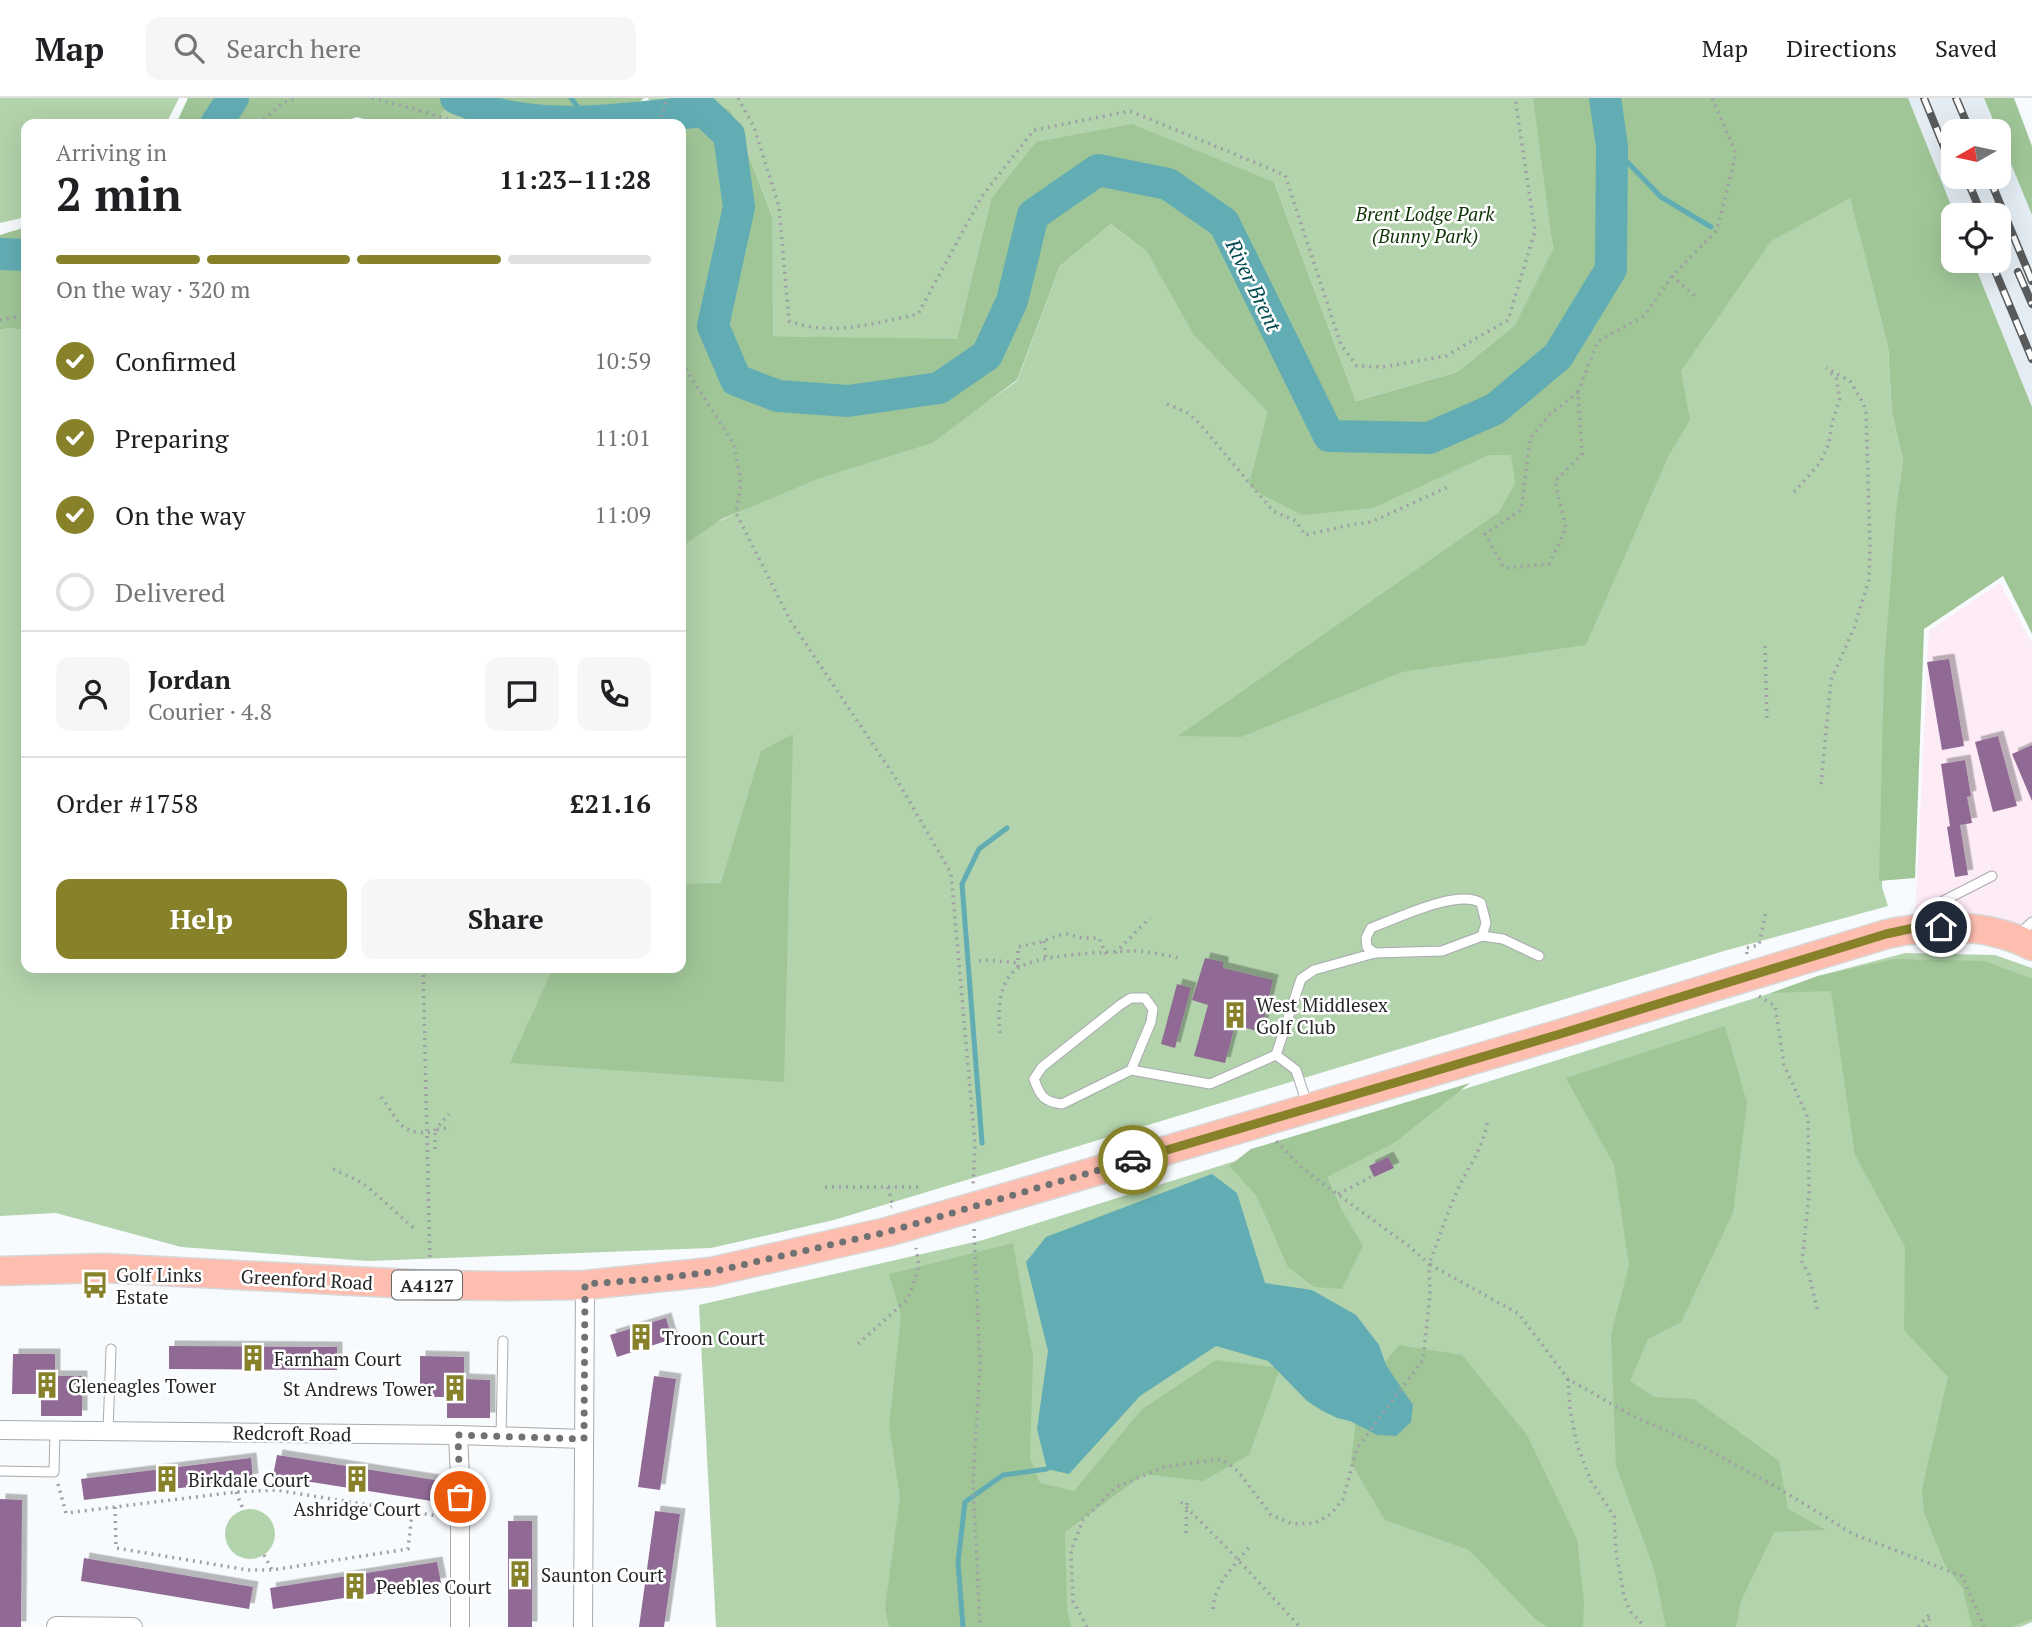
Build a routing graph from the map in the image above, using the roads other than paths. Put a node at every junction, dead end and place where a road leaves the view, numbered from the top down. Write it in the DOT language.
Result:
graph roads {
  1 [pos="1992,876"];
  2 [pos="1941,927"];
  3 [pos="1482,936"];
  4 [pos="2026,936"];
  5 [pos="1375,953"];
  6 [pos="1538,957"];
  7 [pos="1276,1055"];
  8 [pos="1131,1070"];
  9 [pos="1309,1109"];
  10 [pos="0,1271"];
  11 [pos="585,1284"];
  12 [pos="503,1341"];
  13 [pos="111,1349"];
  14 [pos="0,1430"];
  15 [pos="55,1431"];
  16 [pos="108,1431"];
  17 [pos="458,1435"];
  18 [pos="501,1436"];
  19 [pos="584,1439"];
  20 [pos="0,1471"];
  21 [pos="56,1626"];
  22 [pos="133,1627"];
  23 [pos="460,1627"];
  24 [pos="583,1627"];
  1 -- 2 [label="lane"];
  2 -- 4 [label="main road, Greenford Road / A4127"];
  2 -- 9 [label="main road, Greenford Road / A4127"];
  3 -- 5 [label="lane"];
  3 -- 5 [label="lane"];
  3 -- 6 [label="lane"];
  5 -- 7 [label="lane"];
  7 -- 8 [label="lane"];
  7 -- 9 [label="lane"];
  8 -- 8 [label="lane"];
  9 -- 11 [label="main road, Greenford Road / A4127"];
  10 -- 11 [label="main road, Greenford Road / A4127"];
  11 -- 19 [label="street"];
  12 -- 18 [label="lane"];
  13 -- 16 [label="lane"];
  14 -- 15 [label="street, Redcroft Road"];
  15 -- 16 [label="street, Redcroft Road"];
  15 -- 20 [label="lane"];
  16 -- 17 [label="street, Redcroft Road"];
  17 -- 18 [label="street, Redcroft Road"];
  17 -- 23 [label="street"];
  18 -- 19 [label="street, Redcroft Road"];
  19 -- 24 [label="street"];
  21 -- 22 [label="street"];
}
